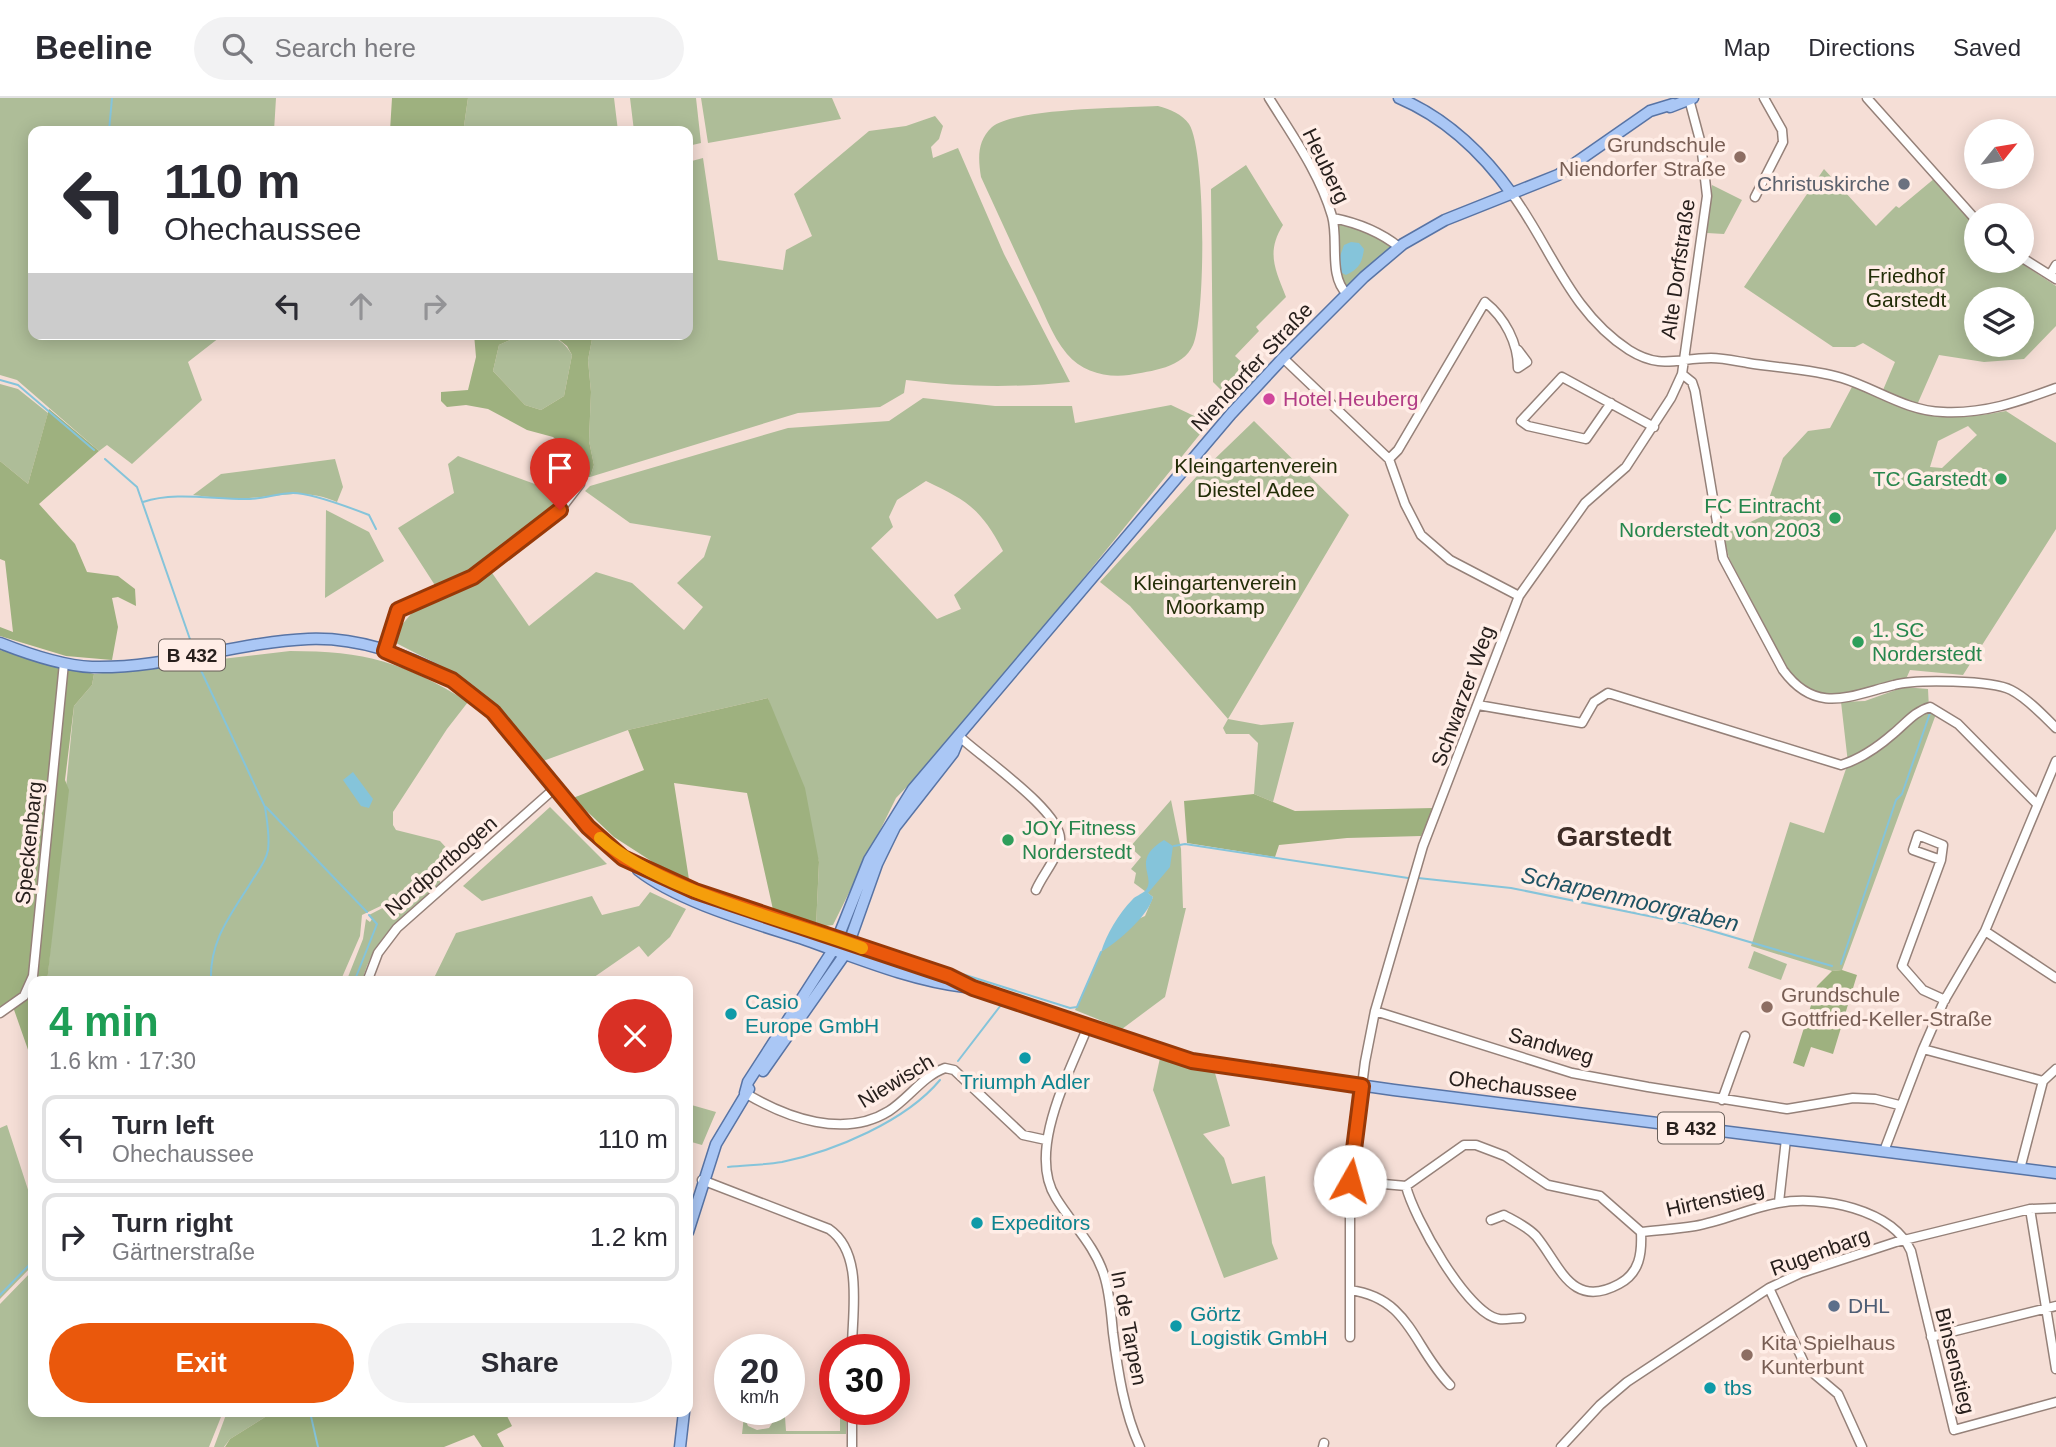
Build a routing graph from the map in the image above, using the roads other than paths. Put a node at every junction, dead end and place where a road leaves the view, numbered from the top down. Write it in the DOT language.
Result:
graph roads {
  1 [pos="1269,98"];
  2 [pos="1399,98"];
  3 [pos="1764,98"];
  4 [pos="1867,98"];
  5 [pos="1683,100"];
  6 [pos="1512,194"];
  7 [pos="1755,197"];
  8 [pos="1964,207"];
  9 [pos="1333,218"];
  10 [pos="1399,247"];
  11 [pos="2034,265"];
  12 [pos="2056,265"];
  13 [pos="2053,277"];
  14 [pos="1347,294"];
  15 [pos="1518,350"];
  16 [pos="1283,358"];
  17 [pos="1682,362"];
  18 [pos="1682,374"];
  19 [pos="2056,388"];
  20 [pos="1611,403"];
  21 [pos="1654,427"];
  22 [pos="1390,458"];
  23 [pos="580,484"];
  24 [pos="1519,596"];
  25 [pos="0,643"];
  26 [pos="385,651"];
  27 [pos="64,663"];
  28 [pos="1478,705"];
  29 [pos="2056,728"];
  30 [pos="960,737"];
  31 [pos="2056,761"];
  32 [pos="555,788"];
  33 [pos="2036,803"];
  34 [pos="623,858"];
  35 [pos="1941,860"];
  36 [pos="1036,890"];
  37 [pos="1985,931"];
  38 [pos="844,946"];
  39 [pos="833,950"];
  40 [pos="33,976"];
  41 [pos="370,976"];
  42 [pos="2056,978"];
  43 [pos="28,987"];
  44 [pos="1945,1000"];
  45 [pos="1375,1011"];
  46 [pos="0,1013"];
  47 [pos="1088,1026"];
  48 [pos="1745,1036"];
  49 [pos="1923,1049"];
  50 [pos="2056,1069"];
  51 [pos="2043,1081"];
  52 [pos="1362,1086"];
  53 [pos="745,1093"];
  54 [pos="1722,1100"];
  55 [pos="1899,1105"];
  56 [pos="1786,1139"];
  57 [pos="1046,1140"];
  58 [pos="1884,1151"];
  59 [pos="2020,1169"];
  60 [pos="2056,1173"];
  61 [pos="702,1180"];
  62 [pos="1350,1181"];
  63 [pos="1406,1186"];
  64 [pos="1779,1202"];
  65 [pos="2056,1208"];
  66 [pos="2030,1209"];
  67 [pos="693,1213"];
  68 [pos="1492,1220"];
  69 [pos="1641,1232"];
  70 [pos="1906,1240"];
  71 [pos="1769,1288"];
  72 [pos="1350,1290"];
  73 [pos="2056,1306"];
  74 [pos="2045,1308"];
  75 [pos="1521,1318"];
  76 [pos="852,1334"];
  77 [pos="1350,1337"];
  78 [pos="1931,1337"];
  79 [pos="2056,1369"];
  80 [pos="1450,1385"];
  81 [pos="2056,1402"];
  82 [pos="683,1417"];
  83 [pos="852,1425"];
  84 [pos="680,1447"];
  85 [pos="852,1447"];
  86 [pos="1140,1447"];
  87 [pos="1561,1447"];
  88 [pos="1861,1447"];
  1 -- 9 [label="street, Heuberg"];
  2 -- 6 [label="main road"];
  3 -- 7 [label="street"];
  4 -- 8 [label="street"];
  5 -- 6 [label="main road, Niendorfer Straße"];
  5 -- 17 [label="street, Alte Dorfstraße"];
  6 -- 10 [label="main road, Niendorfer Straße"];
  6 -- 17 [label="street"];
  9 -- 10 [label="street"];
  9 -- 14 [label="street, Heuberg"];
  10 -- 14 [label="main road, Niendorfer Straße"];
  11 -- 13 [label="street"];
  12 -- 13 [label="street"];
  14 -- 16 [label="main road, Niendorfer Straße"];
  15 -- 22 [label="street"];
  16 -- 22 [label="street"];
  16 -- 30 [label="main road, Niendorfer Straße"];
  17 -- 18 [label="street, Schwarzer Weg"];
  17 -- 19 [label="street"];
  18 -- 21 [label="street, Schwarzer Weg"];
  18 -- 29 [label="street"];
  20 -- 20 [label="street"];
  20 -- 21 [label="street"];
  21 -- 24 [label="street, Schwarzer Weg"];
  22 -- 24 [label="street"];
  23 -- 26 [label="street"];
  24 -- 28 [label="street, Schwarzer Weg"];
  25 -- 27 [label="main road, Ohechaussee / B 432"];
  26 -- 27 [label="main road, Ohechaussee / B 432"];
  26 -- 32 [label="main road, Ohechaussee / B 432"];
  27 -- 40 [label="street, Speckenbarg"];
  28 -- 33 [label="street"];
  28 -- 45 [label="street, Schwarzer Weg"];
  30 -- 36 [label="street"];
  30 -- 38 [label="main road, Niendorfer Straße"];
  31 -- 33 [label="street"];
  32 -- 34 [label="main road, Ohechaussee / B 432"];
  32 -- 41 [label="street, Nordportbogen"];
  33 -- 37 [label="street"];
  34 -- 38 [label="main road, Ohechaussee / B 432"];
  34 -- 39 [label="main road, Ohechaussee / B 432"];
  35 -- 44 [label="street"];
  37 -- 42 [label="street"];
  37 -- 44 [label="street"];
  38 -- 39 [label="main road, Niendorfer Straße"];
  38 -- 47 [label="main road, Ohechaussee / B 432"];
  38 -- 53 [label="main road, Niendorfer Straße"];
  39 -- 53 [label="main road, Niendorfer Straße"];
  43 -- 46 [label="street, Speckenbarg"];
  44 -- 49 [label="street"];
  45 -- 52 [label="street, Schwarzer Weg"];
  45 -- 54 [label="street, Sandweg"];
  47 -- 52 [label="main road, Ohechaussee / B 432"];
  47 -- 57 [label="street, In de Tarpen"];
  48 -- 54 [label="street"];
  49 -- 51 [label="street"];
  49 -- 55 [label="street"];
  50 -- 51 [label="street"];
  51 -- 59 [label="street"];
  52 -- 56 [label="main road, Ohechaussee / B 432"];
  52 -- 62 [label="street, Schwarzer Weg"];
  53 -- 57 [label="street, Niewisch"];
  53 -- 61 [label="main road, Niendorfer Straße"];
  54 -- 55 [label="street, Sandweg"];
  55 -- 58 [label="street"];
  56 -- 58 [label="main road, Ohechaussee / B 432"];
  56 -- 64 [label="street"];
  57 -- 86 [label="street, In de Tarpen"];
  58 -- 59 [label="main road, Ohechaussee / B 432"];
  59 -- 60 [label="main road, Ohechaussee / B 432"];
  61 -- 67 [label="main road, Niendorfer Straße"];
  61 -- 76 [label="street"];
  62 -- 63 [label="street"];
  62 -- 72 [label="street, Schwarzer Weg"];
  63 -- 69 [label="street, Hirtenstieg"];
  63 -- 75 [label="street"];
  64 -- 69 [label="street, Hirtenstieg"];
  64 -- 70 [label="street, Hirtenstieg"];
  65 -- 66 [label="street, Rugenbarg"];
  66 -- 70 [label="street, Rugenbarg"];
  66 -- 74 [label="street"];
  68 -- 69 [label="street"];
  70 -- 71 [label="street, Rugenbarg"];
  70 -- 78 [label="street, Binsenstieg"];
  71 -- 87 [label="street, Rugenbarg"];
  71 -- 88 [label="street"];
  72 -- 77 [label="street, Schwarzer Weg"];
  72 -- 80 [label="street"];
  73 -- 74 [label="street"];
  74 -- 78 [label="street"];
  74 -- 79 [label="street"];
  78 -- 81 [label="street, Binsenstieg"];
  82 -- 84 [label="main road"];
  83 -- 85 [label="street"];
}
